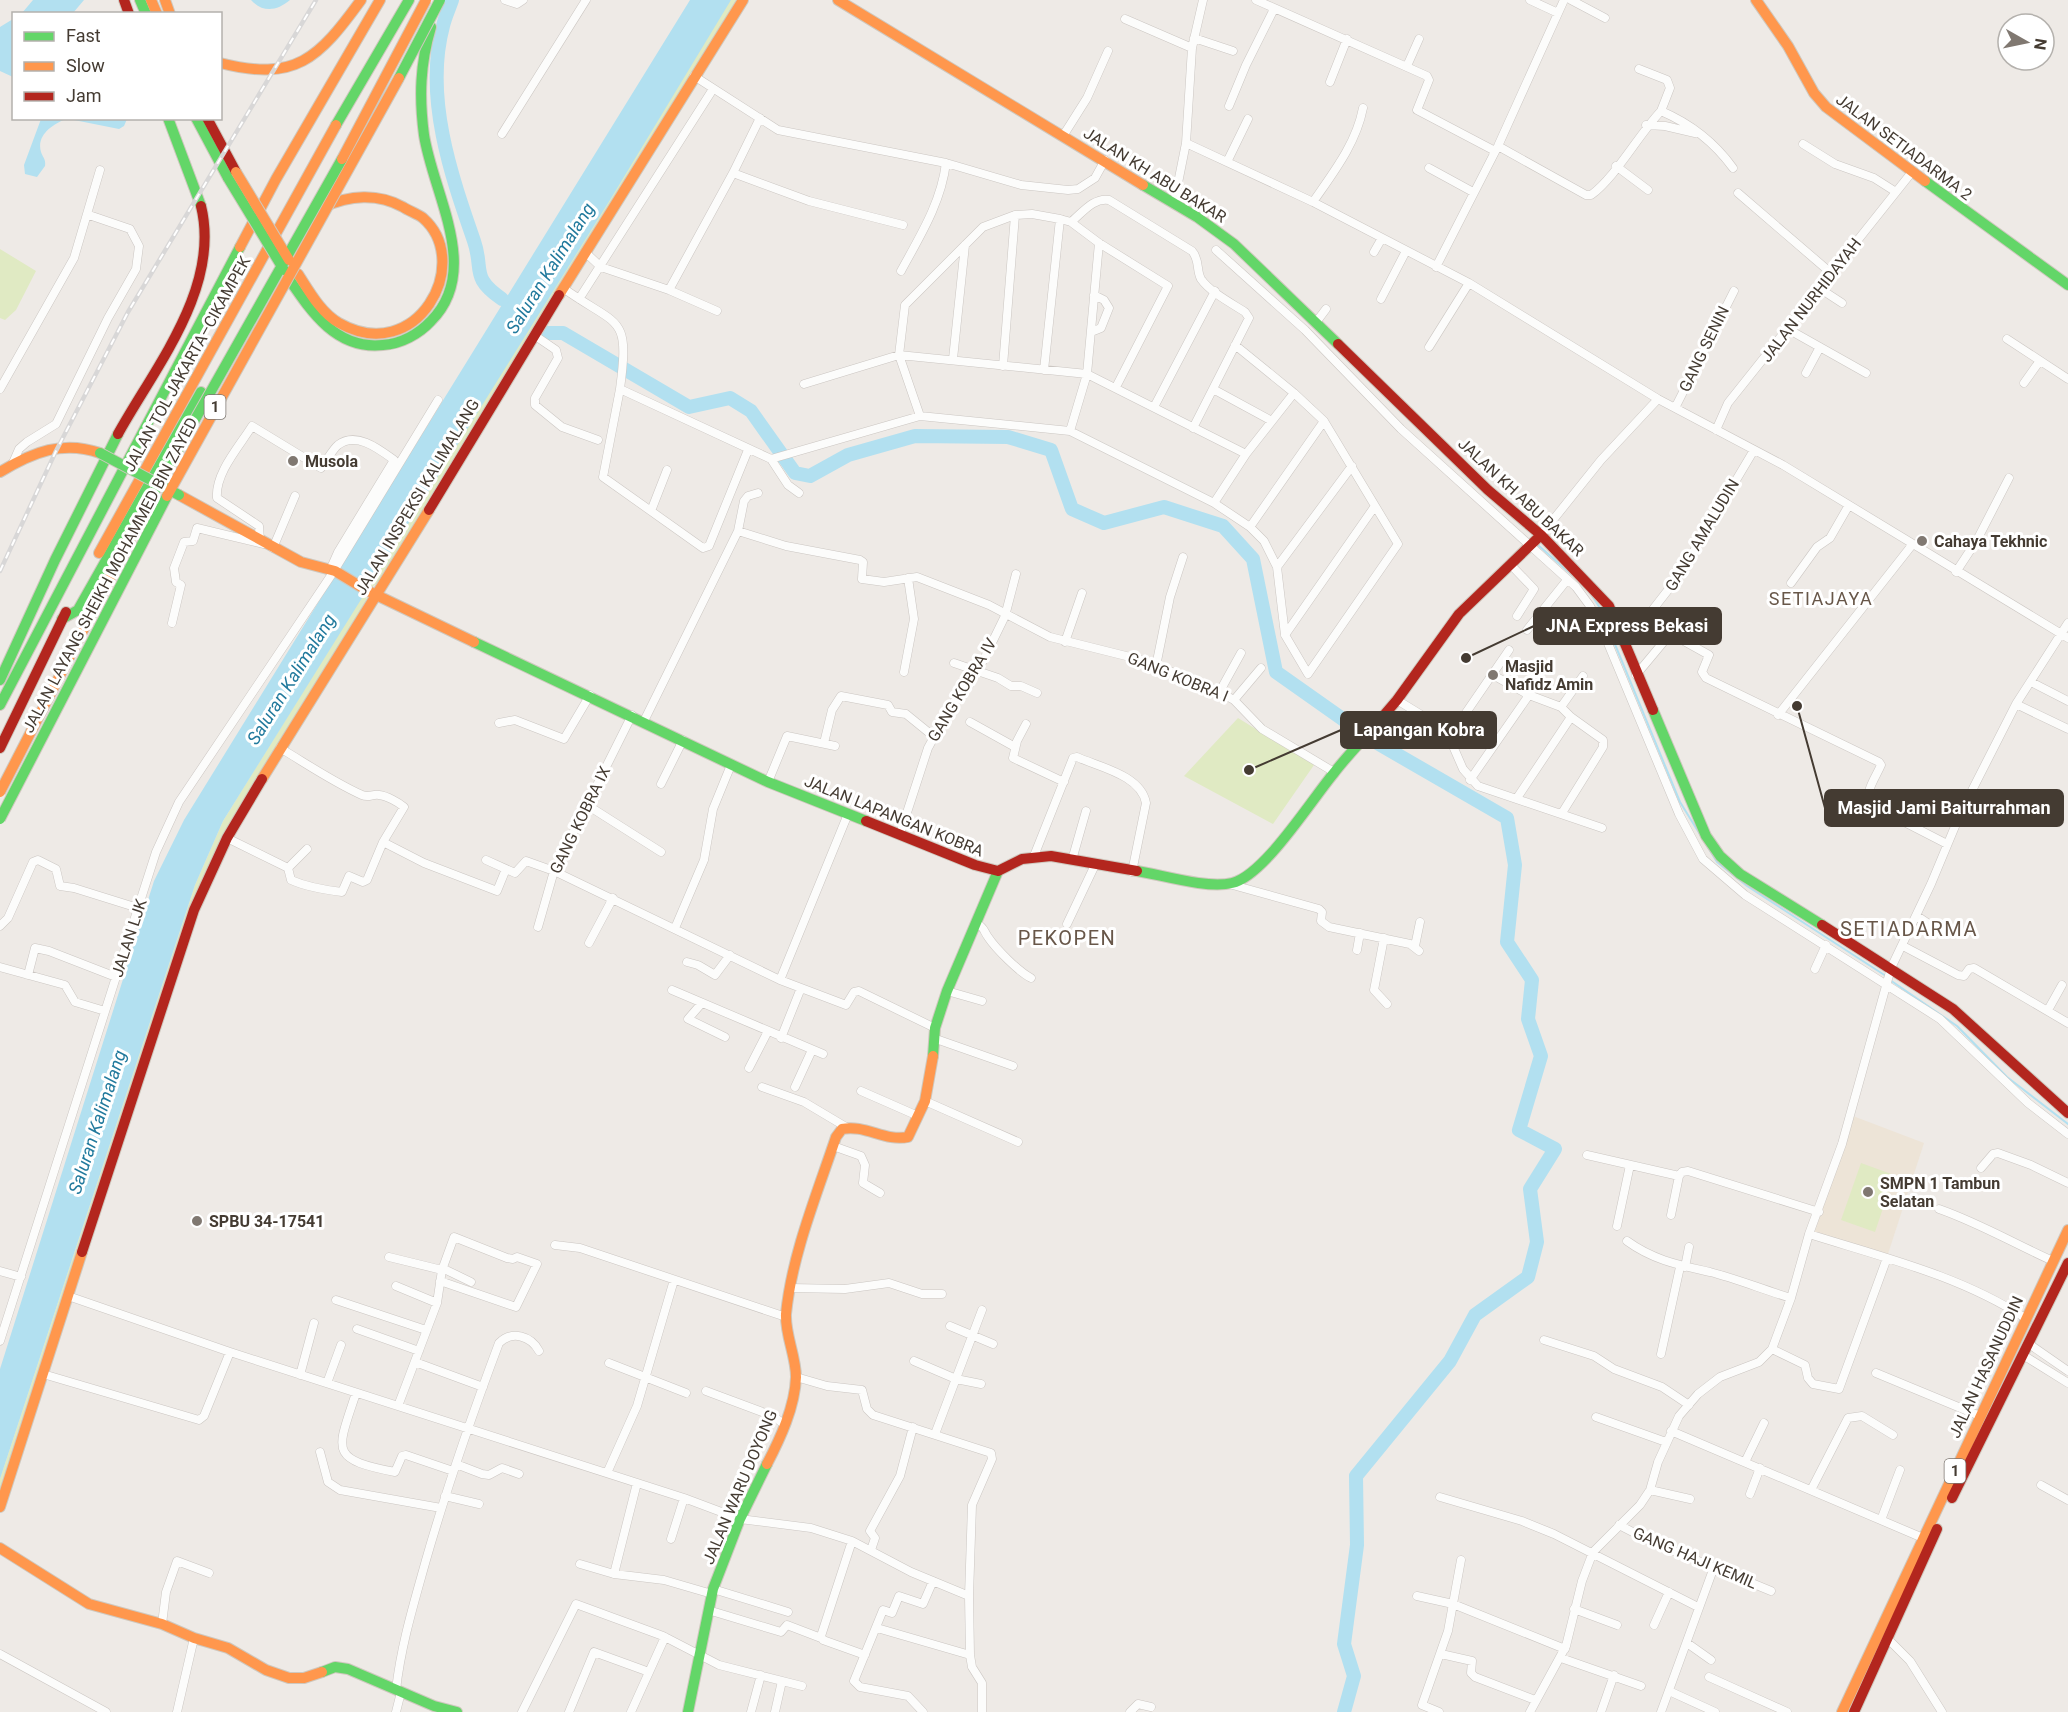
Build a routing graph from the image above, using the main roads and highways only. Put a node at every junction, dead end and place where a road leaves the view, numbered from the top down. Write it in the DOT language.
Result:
graph roads {
  1 [pos="361,0"];
  2 [pos="380,0"];
  3 [pos="409,0"];
  4 [pos="426,0"];
  5 [pos="441,0"];
  6 [pos="743,0"];
  7 [pos="838,0"];
  8 [pos="1756,0"];
  9 [pos="222,64"];
  10 [pos="169,120"];
  11 [pos="197,120"];
  12 [pos="208,120"];
  13 [pos="232,175"];
  14 [pos="293,277"];
  15 [pos="2068,285"];
  16 [pos="0,472"];
  17 [pos="1541,535"];
  18 [pos="372,593"];
  19 [pos="62,619"];
  20 [pos="0,680"];
  21 [pos="0,705"];
  22 [pos="0,748"];
  23 [pos="0,792"];
  24 [pos="0,819"];
  25 [pos="998,871"];
  26 [pos="2068,1113"];
  27 [pos="2068,1230"];
  28 [pos="2068,1263"];
  29 [pos="0,1507"];
  30 [pos="1,1552"];
  31 [pos="457,1712"];
  32 [pos="688,1712"];
  33 [pos="1842,1712"];
  34 [pos="1854,1712"];
  1 -- 9 [label="main road"];
  2 -- 21 [label="main road, JALAN TOL JAKARTA–CIKAMPEK"];
  3 -- 19 [label="main road, JALAN TOL JAKARTA–CIKAMPEK / 1"];
  4 -- 23 [label="main road, JALAN LAYANG SHEIKH MOHAMMED BIN ZAYED / 1, bridge"];
  5 -- 14 [label="main road"];
  5 -- 24 [label="main road, JALAN LAYANG SHEIKH MOHAMMED BIN ZAYED / 1, bridge"];
  6 -- 18 [label="main road, JALAN INSPEKSI KALIMALANG"];
  7 -- 17 [label="main road, JALAN KH ABU BAKAR"];
  8 -- 15 [label="main road, JALAN SETIADARMA 2"];
  10 -- 20 [label="main road"];
  11 -- 13 [label="main road"];
  12 -- 13 [label="main road"];
  13 -- 14 [label="main road, bridge"];
  14 -- 19 [label="main road"];
  16 -- 18 [label="main road, JALAN LAPANGAN KOBRA, bridge"];
  17 -- 25 [label="main road, JALAN LAPANGAN KOBRA"];
  17 -- 26 [label="main road, JALAN KH ABU BAKAR"];
  18 -- 25 [label="main road, JALAN LAPANGAN KOBRA"];
  18 -- 29 [label="main road, JALAN INSPEKSI KALIMALANG"];
  19 -- 22 [label="main road, JALAN TOL JAKARTA–CIKAMPEK / 1"];
  25 -- 32 [label="main road, JALAN WARU DOYONG"];
  27 -- 33 [label="main road, JALAN HASANUDDIN / 1"];
  28 -- 34 [label="main road, JALAN HASANUDDIN / 1"];
  30 -- 31 [label="main road"];
}
